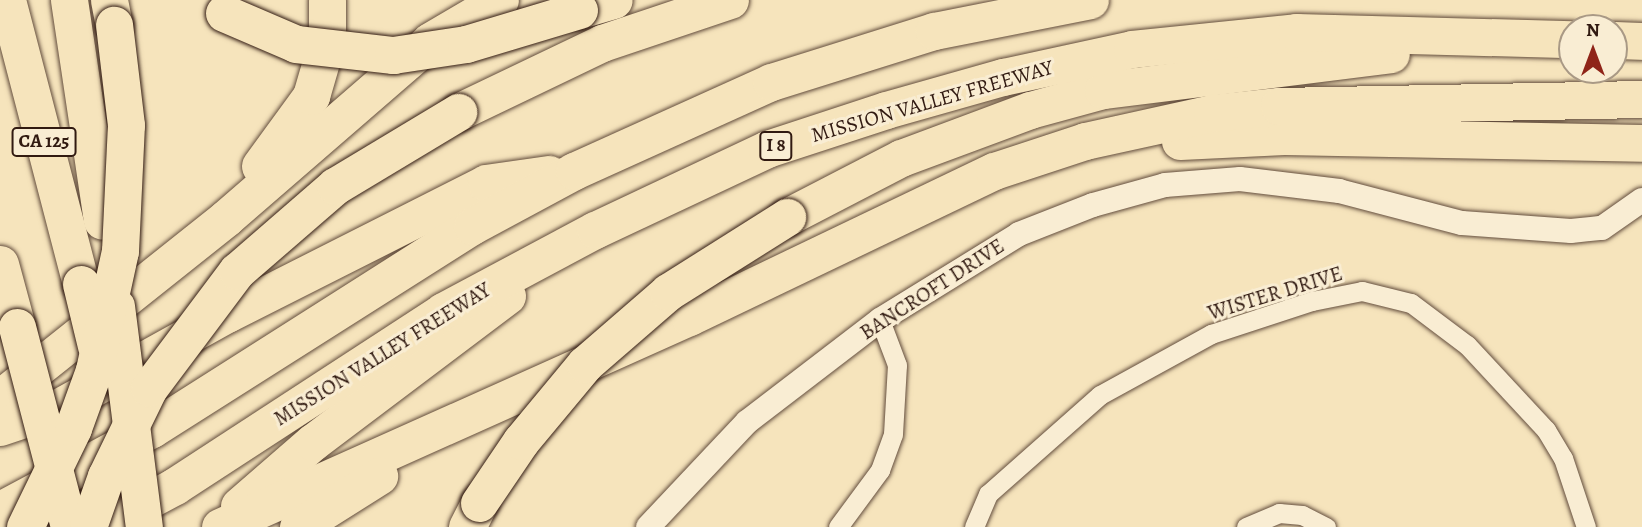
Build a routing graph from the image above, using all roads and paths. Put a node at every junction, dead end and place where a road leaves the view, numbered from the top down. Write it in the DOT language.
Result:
graph roads {
  1 [pos="7,0"];
  2 [pos="69,0"];
  3 [pos="109,0"];
  4 [pos="327,0"];
  5 [pos="500,0"];
  6 [pos="614,0"];
  7 [pos="730,0"];
  8 [pos="1090,0"];
  9 [pos="215,7"];
  10 [pos="1557,39"];
  11 [pos="1642,99"];
  12 [pos="1642,143"];
  13 [pos="574,171"];
  14 [pos="1642,200"];
  15 [pos="917,212"];
  16 [pos="595,230"];
  17 [pos="179,255"];
  18 [pos="0,264"];
  19 [pos="880,320"];
  20 [pos="554,378"];
  21 [pos="0,398"];
  22 [pos="0,427"];
  23 [pos="0,510"];
  24 [pos="473,515"];
  25 [pos="25,527"];
  26 [pos="69,527"];
  27 [pos="88,527"];
  28 [pos="98,527"];
  29 [pos="144,527"];
  30 [pos="218,527"];
  31 [pos="298,527"];
  32 [pos="648,527"];
  33 [pos="838,527"];
  34 [pos="974,527"];
  35 [pos="1246,527"];
  36 [pos="1326,527"];
  37 [pos="1586,527"];
  1 -- 29 [label="highway, CA 125, bridge"];
  2 -- 29 [label="highway, bridge"];
  3 -- 25 [label="highway, bridge"];
  4 -- 17 [label="highway"];
  5 -- 17 [label="highway"];
  6 -- 9 [label="highway, bridge"];
  7 -- 27 [label="highway, bridge"];
  8 -- 13 [label="highway"];
  10 -- 16 [label="highway, MISSION VALLEY FREEWAY / I 8"];
  10 -- 24 [label="highway, bridge"];
  11 -- 15 [label="highway"];
  12 -- 15 [label="highway"];
  13 -- 22 [label="highway"];
  13 -- 23 [label="highway"];
  14 -- 19 [label="street, BANCROFT DRIVE"];
  15 -- 20 [label="highway"];
  16 -- 28 [label="highway, MISSION VALLEY FREEWAY / I 8"];
  16 -- 30 [label="highway"];
  17 -- 21 [label="highway"];
  18 -- 26 [label="highway, bridge"];
  19 -- 32 [label="street, BANCROFT DRIVE"];
  19 -- 33 [label="street"];
  20 -- 30 [label="highway"];
  20 -- 31 [label="highway"];
  34 -- 37 [label="street, WISTER DRIVE"];
  35 -- 36 [label="street"];
}
